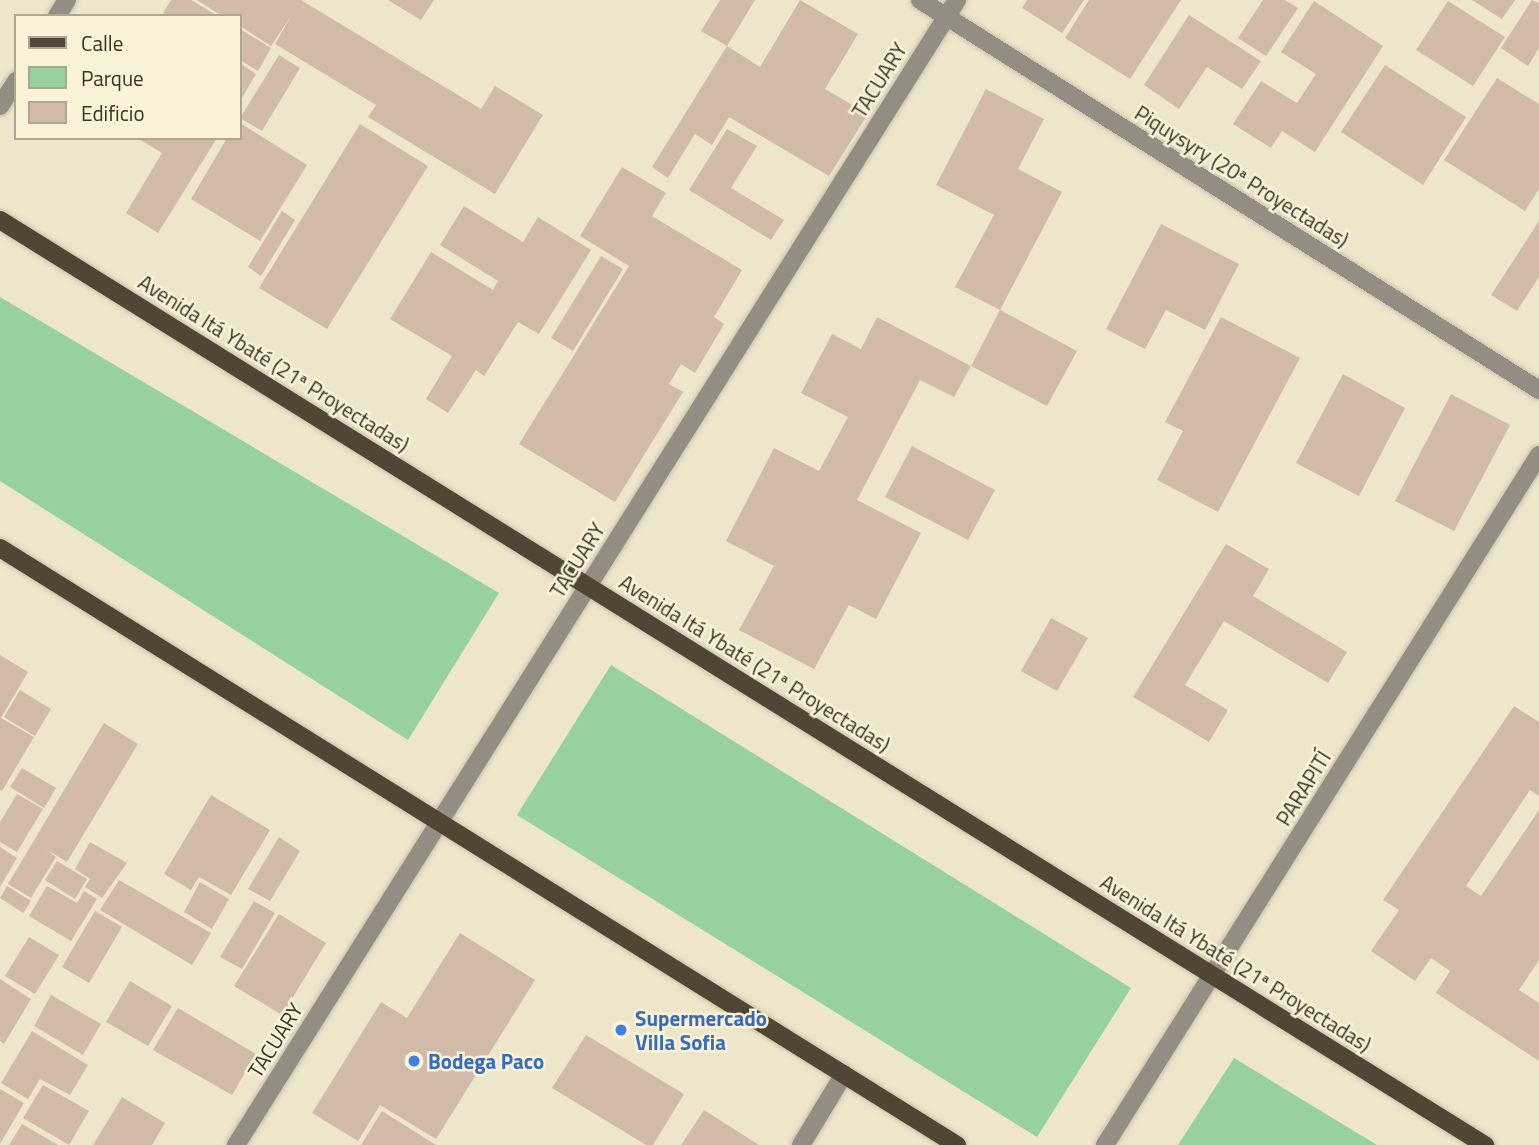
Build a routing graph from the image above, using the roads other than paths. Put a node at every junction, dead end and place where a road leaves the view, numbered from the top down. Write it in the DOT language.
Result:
graph roads {
  1 [pos="920,0"];
  2 [pos="957,0"];
  3 [pos="947,17"];
  4 [pos="14,84"];
  5 [pos="0,106"];
  6 [pos="0,220"];
  7 [pos="1539,390"];
  8 [pos="1539,455"];
  9 [pos="0,548"];
  10 [pos="588,586"];
  11 [pos="439,822"];
  12 [pos="1212,974"];
  13 [pos="844,1074"];
  14 [pos="236,1145"];
  15 [pos="801,1145"];
  16 [pos="957,1145"];
  17 [pos="1105,1145"];
  18 [pos="1485,1145"];
  1 -- 3 [label="street, Piquysyry (20ª Proyectadas)"];
  2 -- 3 [label="street, TACUARY"];
  3 -- 7 [label="street, Piquysyry (20ª Proyectadas)"];
  3 -- 10 [label="street, TACUARY"];
  4 -- 5 [label="street"];
  6 -- 10 [label="main road, Avenida Itá Ybaté (21ª Proyectadas)"];
  8 -- 12 [label="street, PARAPITÍ"];
  9 -- 11 [label="main road"];
  10 -- 11 [label="street, TACUARY"];
  10 -- 12 [label="main road, Avenida Itá Ybaté (21ª Proyectadas)"];
  11 -- 13 [label="main road"];
  11 -- 14 [label="street, TACUARY"];
  12 -- 17 [label="street, PARAPITÍ"];
  12 -- 18 [label="main road, Avenida Itá Ybaté (21ª Proyectadas)"];
  13 -- 15 [label="street"];
  13 -- 16 [label="main road"];
}
